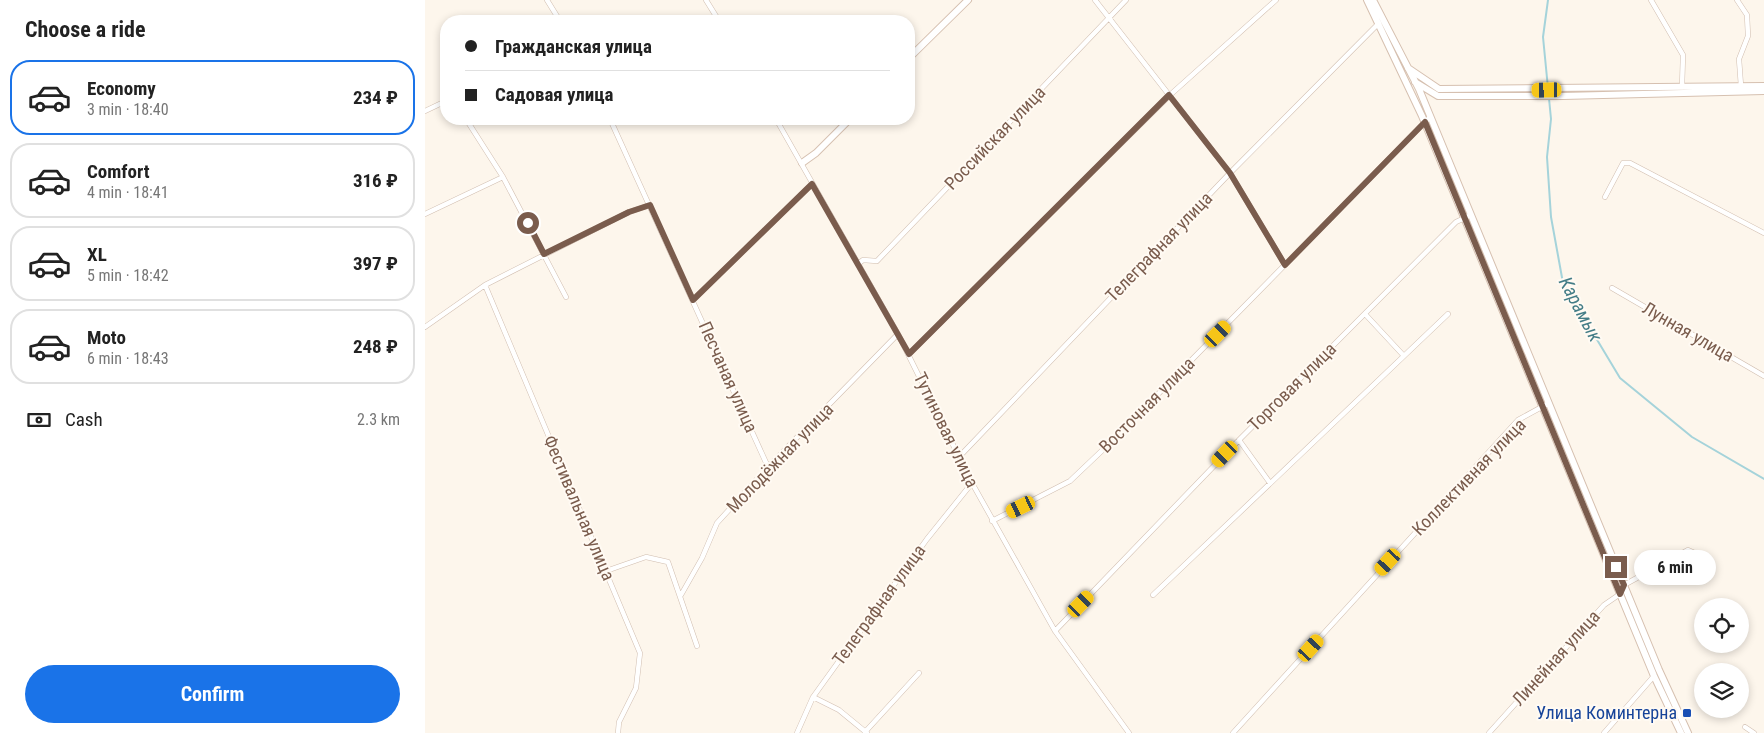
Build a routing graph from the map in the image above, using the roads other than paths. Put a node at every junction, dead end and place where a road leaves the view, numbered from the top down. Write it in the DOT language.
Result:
graph roads {
  1 [pos="547,0"];
  2 [pos="706,0"];
  3 [pos="968,0"];
  4 [pos="1095,0"];
  5 [pos="1126,0"];
  6 [pos="1276,0"];
  7 [pos="1367,0"];
  8 [pos="1373,0"];
  9 [pos="1651,0"];
  10 [pos="1737,0"];
  11 [pos="556,15"];
  12 [pos="715,15"];
  13 [pos="1109,18"];
  14 [pos="1381,22"];
  15 [pos="915,52"];
  16 [pos="1407,67"];
  17 [pos="1404,74"];
  18 [pos="1414,81"];
  19 [pos="1741,86"];
  20 [pos="1764,86"];
  21 [pos="1682,88"];
  22 [pos="1764,91"];
  23 [pos="1531,93"];
  24 [pos="1563,93"];
  25 [pos="1169,95"];
  26 [pos="440,104"];
  27 [pos="425,111"];
  28 [pos="1428,120"];
  29 [pos="470,125"];
  30 [pos="613,125"];
  31 [pos="779,125"];
  32 [pos="844,125"];
  33 [pos="801,163"];
  34 [pos="1230,173"];
  35 [pos="503,176"];
  36 [pos="812,184"];
  37 [pos="1605,196"];
  38 [pos="650,205"];
  39 [pos="425,214"];
  40 [pos="1468,216"];
  41 [pos="1764,232"];
  42 [pos="544,254"];
  43 [pos="857,264"];
  44 [pos="1285,265"];
  45 [pos="485,285"];
  46 [pos="1611,288"];
  47 [pos="566,297"];
  48 [pos="693,300"];
  49 [pos="1365,314"];
  50 [pos="1448,314"];
  51 [pos="425,327"];
  52 [pos="898,334"];
  53 [pos="909,354"];
  54 [pos="1403,356"];
  55 [pos="1764,376"];
  56 [pos="1549,403"];
  57 [pos="1542,408"];
  58 [pos="1239,440"];
  59 [pos="959,457"];
  60 [pos="769,467"];
  61 [pos="972,483"];
  62 [pos="1270,483"];
  63 [pos="993,521"];
  64 [pos="1704,570"];
  65 [pos="606,571"];
  66 [pos="1624,585"];
  67 [pos="1620,594"];
  68 [pos="681,595"];
  69 [pos="1153,595"];
  70 [pos="1055,631"];
  71 [pos="697,646"];
  72 [pos="919,673"];
  73 [pos="1657,673"];
  74 [pos="813,697"];
  75 [pos="1745,727"];
  76 [pos="866,732"];
  77 [pos="618,733"];
  78 [pos="797,733"];
  79 [pos="1129,733"];
  80 [pos="1233,733"];
  81 [pos="1489,733"];
  82 [pos="1604,733"];
  83 [pos="1681,733"];
  84 [pos="1688,733"];
  85 [pos="1754,733"];
  1 -- 11 [label="street"];
  2 -- 12 [label="street"];
  3 -- 15 [label="street"];
  4 -- 13 [label="street"];
  5 -- 13 [label="street, Российская улица"];
  6 -- 25 [label="street"];
  7 -- 14 [label="street"];
  8 -- 14 [label="street"];
  9 -- 21 [label="street"];
  10 -- 19 [label="street"];
  13 -- 25 [label="street"];
  13 -- 43 [label="street, Российская улица"];
  14 -- 16 [label="street"];
  14 -- 17 [label="street"];
  14 -- 34 [label="street, Телеграфная улица"];
  16 -- 18 [label="street"];
  16 -- 23 [label="street"];
  17 -- 18 [label="street"];
  17 -- 28 [label="street"];
  18 -- 23 [label="street"];
  18 -- 28 [label="street"];
  19 -- 20 [label="street"];
  19 -- 21 [label="street"];
  21 -- 24 [label="street"];
  22 -- 24 [label="street"];
  23 -- 24 [label="street"];
  25 -- 34 [label="street"];
  25 -- 53 [label="street"];
  26 -- 27 [label="street"];
  28 -- 40 [label="street"];
  28 -- 44 [label="street, Восточная улица"];
  29 -- 35 [label="street"];
  30 -- 38 [label="street, Песчаная улица"];
  31 -- 33 [label="street, Тутиновая улица"];
  32 -- 33 [label="street"];
  33 -- 36 [label="street, Тутиновая улица"];
  34 -- 44 [label="street"];
  34 -- 59 [label="street, Телеграфная улица"];
  35 -- 39 [label="street"];
  35 -- 42 [label="street"];
  36 -- 43 [label="street, Тутиновая улица"];
  36 -- 48 [label="street"];
  37 -- 41 [label="street"];
  38 -- 42 [label="street"];
  38 -- 48 [label="street, Песчаная улица"];
  40 -- 49 [label="street, Торговая улица"];
  40 -- 56 [label="street"];
  40 -- 57 [label="street"];
  42 -- 45 [label="street"];
  42 -- 47 [label="street"];
  43 -- 52 [label="street, Тутиновая улица"];
  44 -- 63 [label="street, Восточная улица"];
  45 -- 51 [label="street"];
  45 -- 65 [label="street, Фестивальная улица"];
  46 -- 55 [label="street, Лунная улица"];
  48 -- 60 [label="street, Песчаная улица"];
  49 -- 54 [label="street"];
  49 -- 58 [label="street, Торговая улица"];
  50 -- 54 [label="street"];
  52 -- 53 [label="street, Тутиновая улица"];
  52 -- 60 [label="street, Молодёжная улица"];
  53 -- 59 [label="street, Тутиновая улица"];
  54 -- 62 [label="street"];
  56 -- 57 [label="street, Коллективная улица"];
  56 -- 66 [label="street"];
  57 -- 67 [label="street"];
  57 -- 80 [label="street, Коллективная улица"];
  58 -- 62 [label="street"];
  58 -- 70 [label="street, Торговая улица"];
  59 -- 61 [label="street, Тутиновая улица"];
  60 -- 68 [label="street, Молодёжная улица"];
  61 -- 63 [label="street, Тутиновая улица"];
  61 -- 74 [label="street, Телеграфная улица"];
  62 -- 69 [label="street"];
  63 -- 70 [label="street, Тутиновая улица"];
  64 -- 66 [label="street"];
  65 -- 68 [label="street"];
  65 -- 77 [label="street, Фестивальная улица"];
  66 -- 67 [label="street, Линейная улица"];
  66 -- 73 [label="street"];
  67 -- 73 [label="street"];
  67 -- 81 [label="street, Линейная улица"];
  68 -- 71 [label="street"];
  70 -- 79 [label="street, Тутиновая улица"];
  72 -- 76 [label="street"];
  73 -- 82 [label="street"];
  73 -- 83 [label="street"];
  73 -- 84 [label="street"];
  74 -- 76 [label="street"];
  74 -- 78 [label="street, Телеграфная улица"];
  75 -- 85 [label="street"];
}
